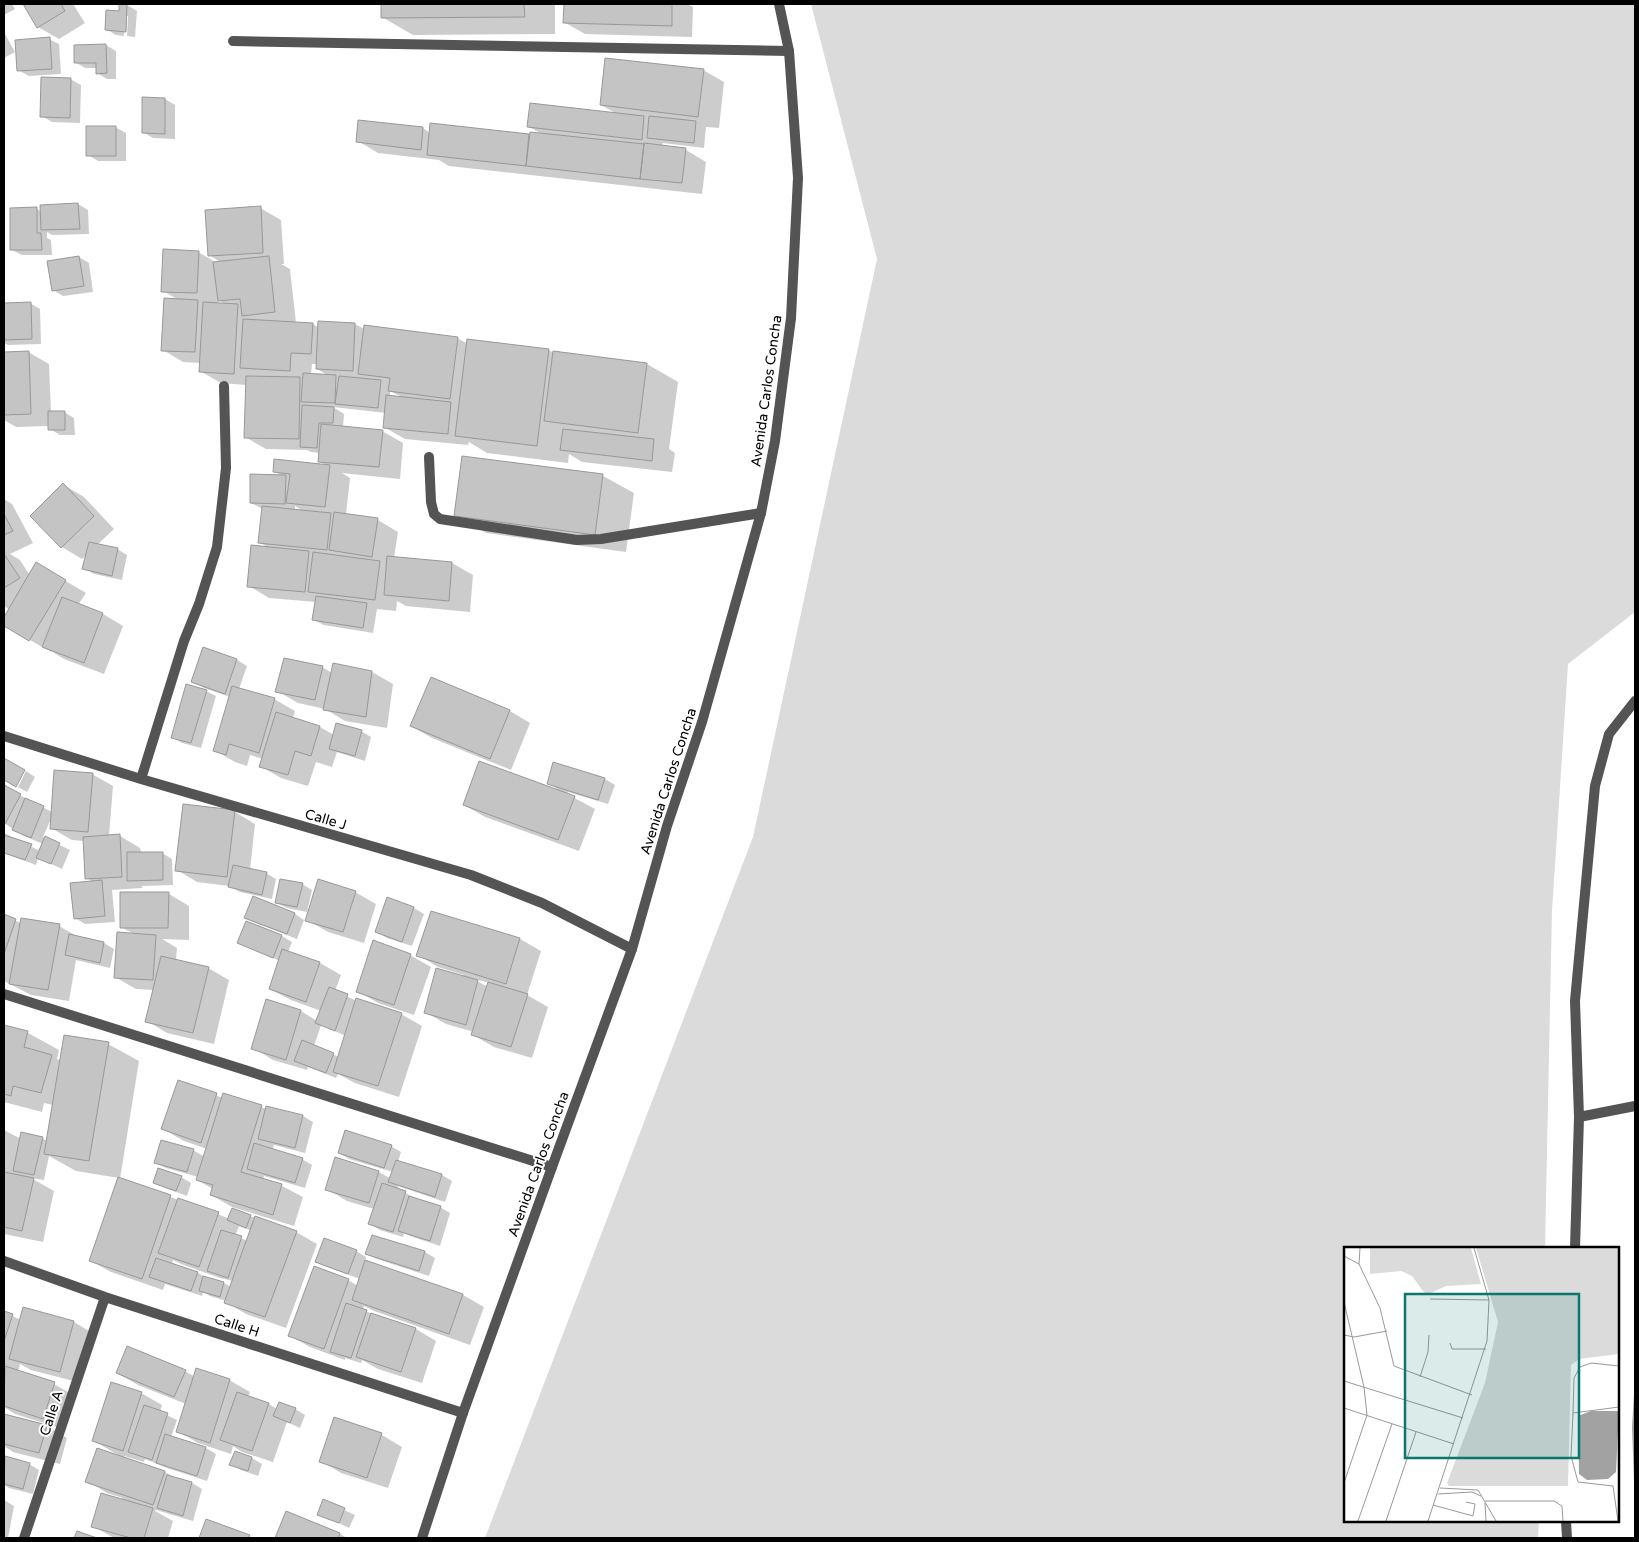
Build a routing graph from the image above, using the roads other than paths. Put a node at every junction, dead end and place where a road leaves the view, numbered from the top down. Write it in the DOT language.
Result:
graph roads {
  1 [pos="779,4"];
  2 [pos="233,41"];
  3 [pos="788,50"];
  4 [pos="224,386"];
  5 [pos="429,457"];
  6 [pos="761,513"];
  7 [pos="1635,701"];
  8 [pos="4,736"];
  9 [pos="141,779"];
  10 [pos="632,949"];
  11 [pos="4,994"];
  12 [pos="1635,1106"];
  13 [pos="1579,1117"];
  14 [pos="552,1167"];
  15 [pos="1575,1247"];
  16 [pos="4,1261"];
  17 [pos="105,1297"];
  18 [pos="463,1413"];
  19 [pos="1566,1522"];
  20 [pos="24,1538"];
  21 [pos="422,1538"];
  22 [pos="1567,1538"];
  1 -- 3 [label="street, Avenida Carlos Concha"];
  2 -- 3 [label="street"];
  3 -- 6 [label="street, Avenida Carlos Concha"];
  4 -- 9 [label="street"];
  5 -- 6 [label="street"];
  6 -- 10 [label="street, Avenida Carlos Concha"];
  7 -- 13 [label="street"];
  8 -- 9 [label="street, Calle J"];
  9 -- 10 [label="street, Calle J"];
  10 -- 14 [label="street, Avenida Carlos Concha"];
  11 -- 14 [label="street"];
  12 -- 13 [label="street"];
  13 -- 15 [label="street"];
  14 -- 18 [label="street, Avenida Carlos Concha"];
  16 -- 17 [label="street, Calle H"];
  17 -- 18 [label="street, Calle H"];
  17 -- 20 [label="street, Calle A"];
  18 -- 21 [label="street, Avenida Carlos Concha"];
  19 -- 22 [label="street"];
}
